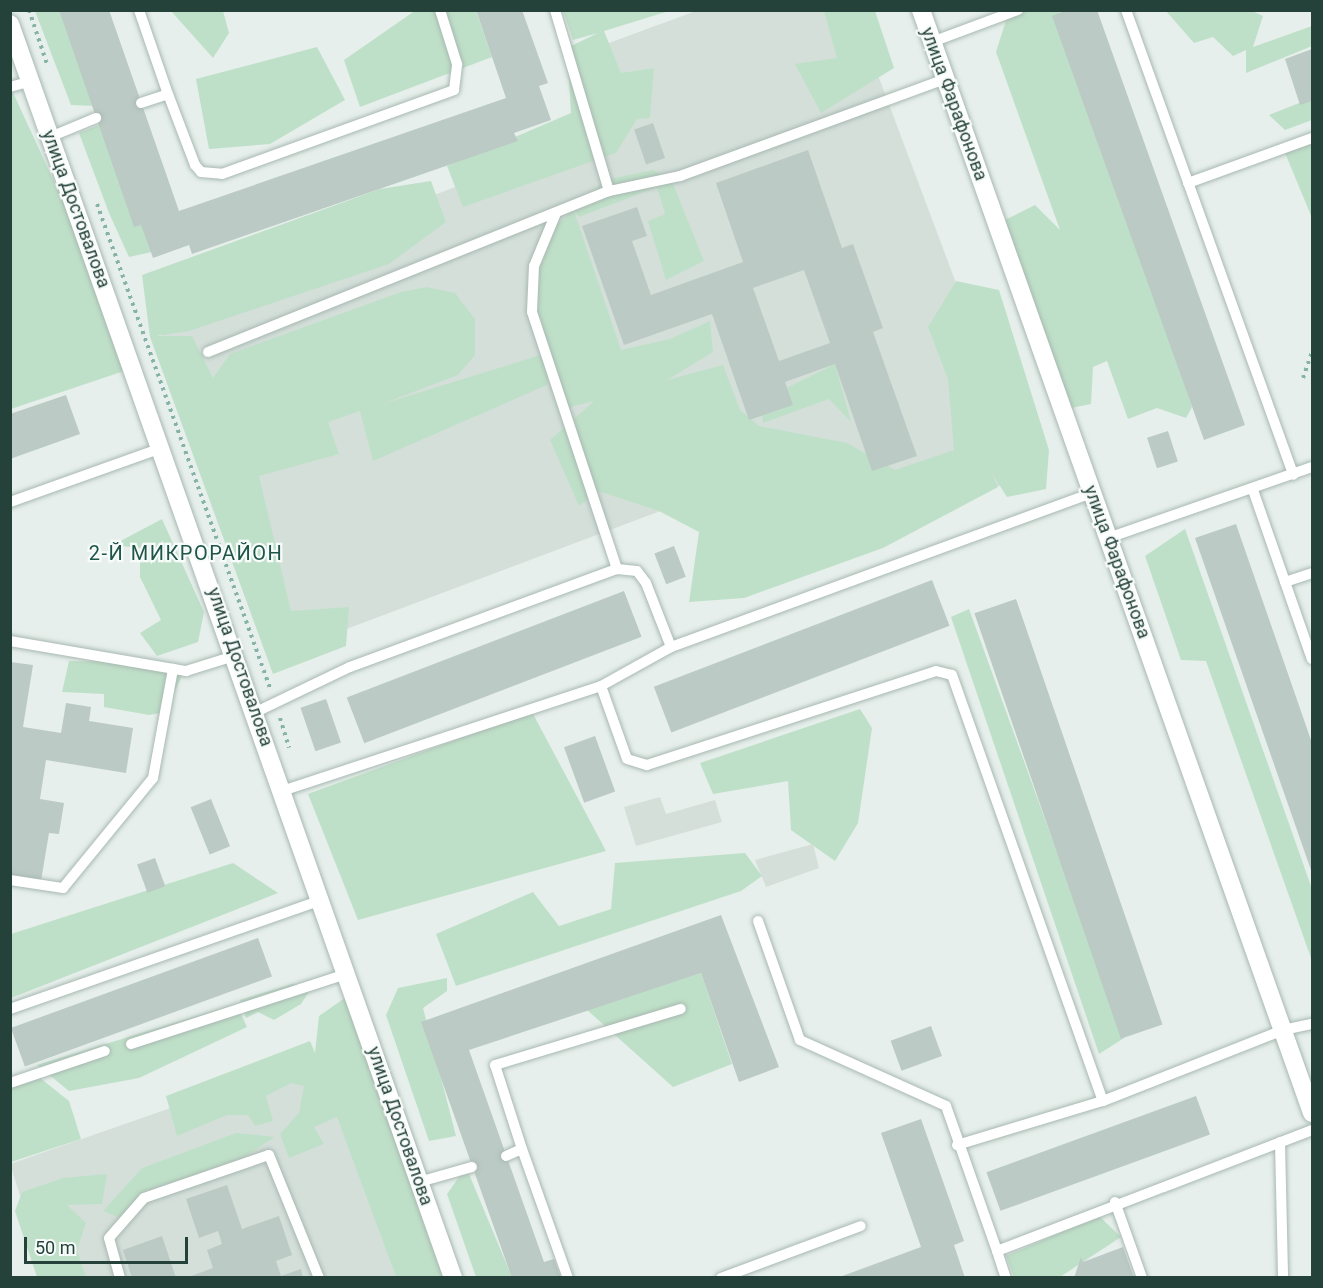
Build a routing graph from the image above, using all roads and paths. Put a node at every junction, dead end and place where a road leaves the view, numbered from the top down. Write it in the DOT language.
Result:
graph roads {
  1 [pos="139,10"];
  2 [pos="440,10"];
  3 [pos="555,10"];
  4 [pos="921,10"];
  5 [pos="1018,10"];
  6 [pos="1126,10"];
  7 [pos="10,24"];
  8 [pos="932,42"];
  9 [pos="945,80"];
  10 [pos="31,81"];
  11 [pos="10,87"];
  12 [pos="168,94"];
  13 [pos="141,103"];
  14 [pos="96,118"];
  15 [pos="50,137"];
  16 [pos="1312,138"];
  17 [pos="1188,183"];
  18 [pos="609,191"];
  19 [pos="556,213"];
  20 [pos="208,352"];
  21 [pos="1312,352"];
  22 [pos="1303,378"];
  23 [pos="162,448"];
  24 [pos="1312,467"];
  25 [pos="1293,475"];
  26 [pos="1253,490"];
  27 [pos="1092,493"];
  28 [pos="10,502"];
  29 [pos="1108,538"];
  30 [pos="617,569"];
  31 [pos="1312,573"];
  32 [pos="1285,582"];
  33 [pos="10,641"];
  34 [pos="671,647"];
  35 [pos="237,655"];
  36 [pos="1312,659"];
  37 [pos="173,669"];
  38 [pos="601,686"];
  39 [pos="256,712"];
  40 [pos="282,791"];
  41 [pos="10,880"];
  42 [pos="321,900"];
  43 [pos="758,921"];
  44 [pos="346,974"];
  45 [pos="10,1009"];
  46 [pos="681,1009"];
  47 [pos="1312,1024"];
  48 [pos="1283,1030"];
  49 [pos="131,1044"];
  50 [pos="105,1052"];
  51 [pos="10,1083"];
  52 [pos="1103,1101"];
  53 [pos="1312,1113"];
  54 [pos="1312,1130"];
  55 [pos="1280,1142"];
  56 [pos="957,1145"];
  57 [pos="522,1149"];
  58 [pos="506,1155"];
  59 [pos="472,1167"];
  60 [pos="419,1182"];
  61 [pos="1115,1202"];
  62 [pos="861,1226"];
  63 [pos="997,1251"];
  64 [pos="120,1278"];
  65 [pos="319,1278"];
  66 [pos="453,1278"];
  67 [pos="568,1278"];
  68 [pos="721,1278"];
  69 [pos="1006,1278"];
  70 [pos="1142,1278"];
  71 [pos="1283,1278"];
  1 -- 12 [label="lane"];
  2 -- 12 [label="lane"];
  3 -- 18 [label="lane"];
  4 -- 8 [label="street, улица Фарафонова"];
  5 -- 8 [label="lane"];
  6 -- 17 [label="lane"];
  7 -- 10 [label="street, улица Достовалова"];
  8 -- 9 [label="street, улица Фарафонова"];
  9 -- 18 [label="lane"];
  9 -- 27 [label="street, улица Фарафонова"];
  10 -- 11 [label="lane"];
  10 -- 15 [label="street, улица Достовалова"];
  12 -- 13 [label="lane"];
  14 -- 15 [label="lane"];
  15 -- 23 [label="street, улица Достовалова"];
  16 -- 17 [label="lane"];
  17 -- 25 [label="lane"];
  18 -- 19 [label="lane"];
  19 -- 20 [label="lane"];
  19 -- 30 [label="lane"];
  21 -- 22 [label="path"];
  23 -- 28 [label="lane"];
  23 -- 35 [label="street, улица Достовалова"];
  24 -- 25 [label="lane"];
  25 -- 26 [label="lane"];
  26 -- 29 [label="lane"];
  26 -- 32 [label="lane"];
  27 -- 29 [label="street, улица Фарафонова"];
  27 -- 34 [label="lane"];
  29 -- 48 [label="street, улица Фарафонова"];
  30 -- 34 [label="lane"];
  30 -- 39 [label="lane"];
  31 -- 32 [label="lane"];
  32 -- 36 [label="lane"];
  33 -- 37 [label="lane"];
  34 -- 38 [label="lane"];
  35 -- 37 [label="lane"];
  35 -- 39 [label="street, улица Достовалова"];
  37 -- 41 [label="lane"];
  38 -- 40 [label="lane"];
  38 -- 52 [label="lane"];
  39 -- 40 [label="street, улица Достовалова"];
  40 -- 42 [label="street, улица Достовалова"];
  42 -- 44 [label="street, улица Достовалова"];
  42 -- 45 [label="lane"];
  43 -- 56 [label="lane"];
  44 -- 49 [label="lane"];
  44 -- 60 [label="street, улица Достовалова"];
  46 -- 57 [label="lane"];
  47 -- 48 [label="lane"];
  48 -- 52 [label="lane"];
  48 -- 53 [label="street, улица Фарафонова"];
  50 -- 51 [label="lane"];
  52 -- 56 [label="lane"];
  54 -- 55 [label="lane"];
  55 -- 61 [label="lane"];
  55 -- 71 [label="lane"];
  56 -- 63 [label="lane"];
  57 -- 58 [label="lane"];
  57 -- 67 [label="lane"];
  59 -- 60 [label="lane"];
  60 -- 66 [label="street, улица Достовалова"];
  61 -- 63 [label="lane"];
  61 -- 70 [label="lane"];
  62 -- 68 [label="lane"];
  63 -- 69 [label="lane"];
  64 -- 65 [label="lane"];
}
